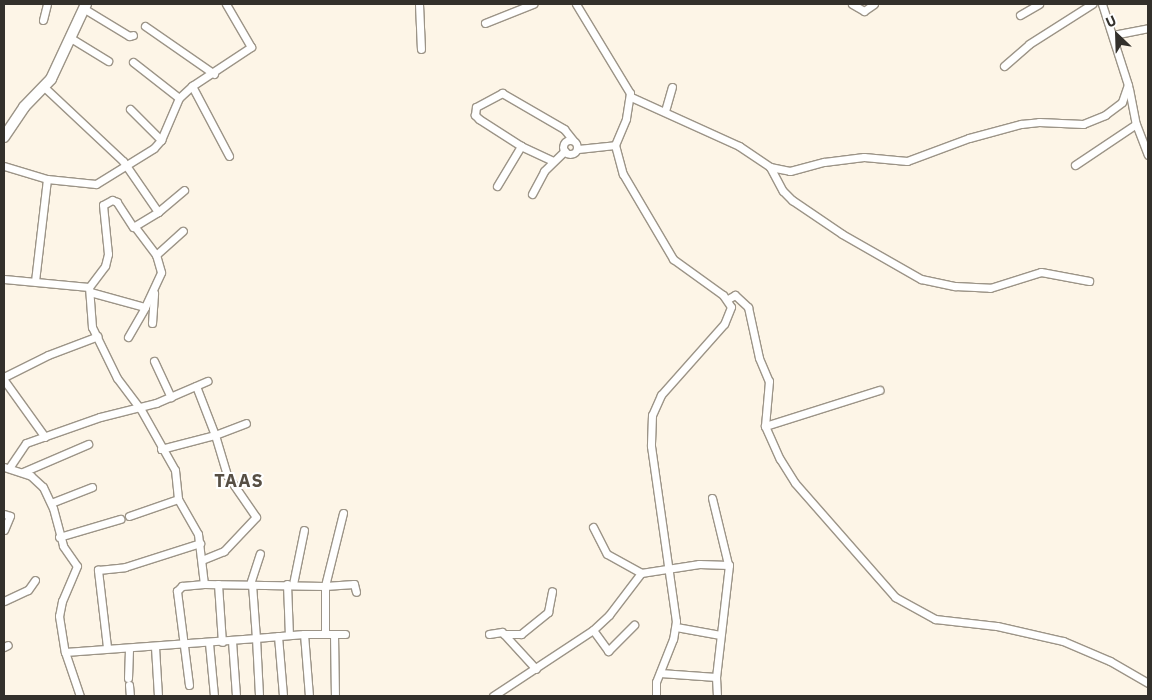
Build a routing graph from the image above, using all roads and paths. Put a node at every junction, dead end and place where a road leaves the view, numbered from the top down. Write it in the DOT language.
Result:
graph roads {
  1 [pos="47,4"];
  2 [pos="226,4"];
  3 [pos="419,4"];
  4 [pos="533,4"];
  5 [pos="576,4"];
  6 [pos="852,4"];
  7 [pos="874,4"];
  8 [pos="1039,4"];
  9 [pos="1092,4"];
  10 [pos="1102,4"];
  11 [pos="85,6"];
  12 [pos="1020,15"];
  13 [pos="43,20"];
  14 [pos="485,23"];
  15 [pos="145,26"];
  16 [pos="1148,28"];
  17 [pos="133,35"];
  18 [pos="1112,35"];
  19 [pos="69,37"];
  20 [pos="421,49"];
  21 [pos="108,60"];
  22 [pos="133,62"];
  23 [pos="1004,66"];
  24 [pos="214,74"];
  25 [pos="1128,85"];
  26 [pos="43,86"];
  27 [pos="192,86"];
  28 [pos="672,86"];
  29 [pos="631,97"];
  30 [pos="179,98"];
  31 [pos="130,109"];
  32 [pos="665,111"];
  33 [pos="1136,124"];
  34 [pos="4,137"];
  35 [pos="161,140"];
  36 [pos="573,140"];
  37 [pos="521,146"];
  38 [pos="615,146"];
  39 [pos="578,149"];
  40 [pos="565,151"];
  41 [pos="1148,155"];
  42 [pos="229,156"];
  43 [pos="553,161"];
  44 [pos="1075,165"];
  45 [pos="4,166"];
  46 [pos="126,167"];
  47 [pos="770,167"];
  48 [pos="44,178"];
  49 [pos="497,186"];
  50 [pos="184,190"];
  51 [pos="532,194"];
  52 [pos="158,212"];
  53 [pos="135,227"];
  54 [pos="184,231"];
  55 [pos="156,255"];
  56 [pos="4,279"];
  57 [pos="32,280"];
  58 [pos="1089,281"];
  59 [pos="90,289"];
  60 [pos="154,291"];
  61 [pos="728,299"];
  62 [pos="145,307"];
  63 [pos="152,323"];
  64 [pos="98,336"];
  65 [pos="128,337"];
  66 [pos="154,361"];
  67 [pos="4,378"];
  68 [pos="208,381"];
  69 [pos="196,386"];
  70 [pos="879,390"];
  71 [pos="171,397"];
  72 [pos="140,408"];
  73 [pos="246,423"];
  74 [pos="765,426"];
  75 [pos="215,435"];
  76 [pos="45,437"];
  77 [pos="88,444"];
  78 [pos="161,449"];
  79 [pos="6,468"];
  80 [pos="23,472"];
  81 [pos="92,487"];
  82 [pos="712,498"];
  83 [pos="178,499"];
  84 [pos="51,503"];
  85 [pos="344,513"];
  86 [pos="4,514"];
  87 [pos="129,516"];
  88 [pos="120,519"];
  89 [pos="593,527"];
  90 [pos="4,530"];
  91 [pos="304,530"];
  92 [pos="59,537"];
  93 [pos="200,543"];
  94 [pos="260,554"];
  95 [pos="202,560"];
  96 [pos="728,564"];
  97 [pos="670,569"];
  98 [pos="641,573"];
  99 [pos="35,580"];
  100 [pos="204,584"];
  101 [pos="218,584"];
  102 [pos="251,584"];
  103 [pos="290,584"];
  104 [pos="325,586"];
  105 [pos="552,591"];
  106 [pos="356,592"];
  107 [pos="4,601"];
  108 [pos="634,625"];
  109 [pos="676,627"];
  110 [pos="593,630"];
  111 [pos="304,634"];
  112 [pos="326,634"];
  113 [pos="334,634"];
  114 [pos="345,634"];
  115 [pos="489,634"];
  116 [pos="504,634"];
  117 [pos="289,635"];
  118 [pos="720,635"];
  119 [pos="278,636"];
  120 [pos="256,638"];
  121 [pos="232,641"];
  122 [pos="222,642"];
  123 [pos="209,643"];
  124 [pos="186,646"];
  125 [pos="155,647"];
  126 [pos="107,648"];
  127 [pos="125,648"];
  128 [pos="65,652"];
  129 [pos="536,669"];
  130 [pos="660,673"];
  131 [pos="716,677"];
  132 [pos="1148,683"];
  133 [pos="189,685"];
  134 [pos="80,696"];
  135 [pos="130,696"];
  136 [pos="158,696"];
  137 [pos="214,696"];
  138 [pos="236,696"];
  139 [pos="260,696"];
  140 [pos="283,696"];
  141 [pos="309,696"];
  142 [pos="335,696"];
  143 [pos="493,696"];
  144 [pos="656,696"];
  145 [pos="717,696"];
  1 -- 13 [label="street"];
  2 -- 24 [label="street"];
  3 -- 20 [label="street"];
  4 -- 14 [label="street"];
  5 -- 29 [label="street"];
  6 -- 7 [label="street"];
  8 -- 12 [label="street"];
  9 -- 23 [label="street"];
  10 -- 18 [label="street"];
  11 -- 17 [label="street"];
  11 -- 19 [label="street"];
  15 -- 24 [label="street"];
  16 -- 18 [label="street"];
  18 -- 25 [label="street"];
  19 -- 21 [label="street"];
  19 -- 26 [label="street"];
  22 -- 30 [label="street"];
  24 -- 27 [label="street"];
  25 -- 33 [label="street"];
  25 -- 47 [label="street"];
  26 -- 34 [label="street"];
  26 -- 46 [label="street"];
  27 -- 30 [label="street"];
  27 -- 42 [label="street"];
  28 -- 32 [label="street"];
  29 -- 32 [label="street"];
  29 -- 38 [label="street"];
  30 -- 35 [label="street"];
  31 -- 35 [label="street"];
  32 -- 47 [label="street"];
  33 -- 41 [label="street"];
  33 -- 44 [label="street"];
  35 -- 46 [label="street"];
  36 -- 37 [label="street"];
  36 -- 39 [label="street"];
  36 -- 40 [label="street"];
  37 -- 43 [label="street"];
  37 -- 49 [label="street"];
  38 -- 39 [label="street"];
  38 -- 61 [label="street"];
  39 -- 40 [label="street"];
  40 -- 43 [label="street"];
  43 -- 51 [label="street"];
  45 -- 48 [label="street"];
  46 -- 48 [label="street"];
  46 -- 52 [label="street"];
  47 -- 58 [label="street"];
  48 -- 57 [label="street"];
  50 -- 52 [label="street"];
  52 -- 53 [label="street"];
  53 -- 55 [label="street"];
  53 -- 59 [label="street"];
  54 -- 55 [label="street"];
  55 -- 60 [label="street"];
  56 -- 57 [label="street"];
  57 -- 59 [label="street"];
  59 -- 62 [label="street"];
  59 -- 64 [label="street"];
  60 -- 62 [label="street"];
  60 -- 63 [label="street"];
  61 -- 74 [label="street"];
  61 -- 97 [label="street"];
  62 -- 65 [label="street"];
  64 -- 67 [label="street"];
  64 -- 72 [label="street"];
  66 -- 71 [label="street"];
  67 -- 76 [label="street"];
  68 -- 69 [label="street"];
  69 -- 71 [label="street"];
  69 -- 75 [label="street"];
  70 -- 74 [label="street"];
  71 -- 72 [label="street"];
  72 -- 76 [label="street"];
  72 -- 78 [label="street"];
  73 -- 75 [label="street"];
  74 -- 132 [label="street"];
  75 -- 78 [label="street"];
  75 -- 95 [label="street"];
  76 -- 79 [label="street"];
  77 -- 80 [label="street"];
  78 -- 83 [label="street"];
  79 -- 80 [label="street"];
  80 -- 84 [label="street"];
  81 -- 84 [label="street"];
  82 -- 96 [label="street"];
  83 -- 87 [label="street"];
  83 -- 93 [label="street"];
  84 -- 92 [label="street"];
  85 -- 104 [label="street"];
  86 -- 90 [label="street"];
  88 -- 92 [label="street"];
  89 -- 98 [label="street"];
  91 -- 103 [label="street"];
  92 -- 128 [label="street"];
  93 -- 95 [label="street"];
  93 -- 126 [label="street"];
  94 -- 102 [label="street"];
  95 -- 100 [label="street"];
  96 -- 97 [label="street"];
  96 -- 118 [label="street"];
  97 -- 98 [label="street"];
  97 -- 109 [label="street"];
  98 -- 110 [label="street"];
  99 -- 107 [label="street"];
  100 -- 101 [label="street"];
  100 -- 124 [label="street"];
  101 -- 102 [label="street"];
  101 -- 122 [label="street"];
  102 -- 103 [label="street"];
  102 -- 120 [label="street"];
  103 -- 104 [label="street"];
  103 -- 117 [label="street"];
  104 -- 106 [label="street"];
  104 -- 112 [label="street"];
  105 -- 116 [label="street"];
  108 -- 110 [label="street"];
  109 -- 118 [label="street"];
  109 -- 130 [label="street"];
  110 -- 129 [label="street"];
  111 -- 112 [label="street"];
  111 -- 117 [label="street"];
  111 -- 141 [label="street"];
  112 -- 113 [label="street"];
  113 -- 114 [label="street"];
  113 -- 142 [label="street"];
  115 -- 116 [label="street"];
  116 -- 129 [label="street"];
  117 -- 119 [label="street"];
  118 -- 131 [label="street"];
  119 -- 120 [label="street"];
  119 -- 140 [label="street"];
  120 -- 121 [label="street"];
  120 -- 139 [label="street"];
  121 -- 122 [label="street"];
  121 -- 138 [label="street"];
  122 -- 123 [label="street"];
  123 -- 124 [label="street"];
  123 -- 137 [label="street"];
  124 -- 125 [label="street"];
  124 -- 133 [label="street"];
  125 -- 127 [label="street"];
  125 -- 136 [label="street"];
  126 -- 127 [label="street"];
  126 -- 128 [label="street"];
  127 -- 135 [label="street"];
  128 -- 134 [label="street"];
  129 -- 143 [label="street"];
  130 -- 131 [label="street"];
  130 -- 144 [label="street"];
  131 -- 145 [label="street"];
}
